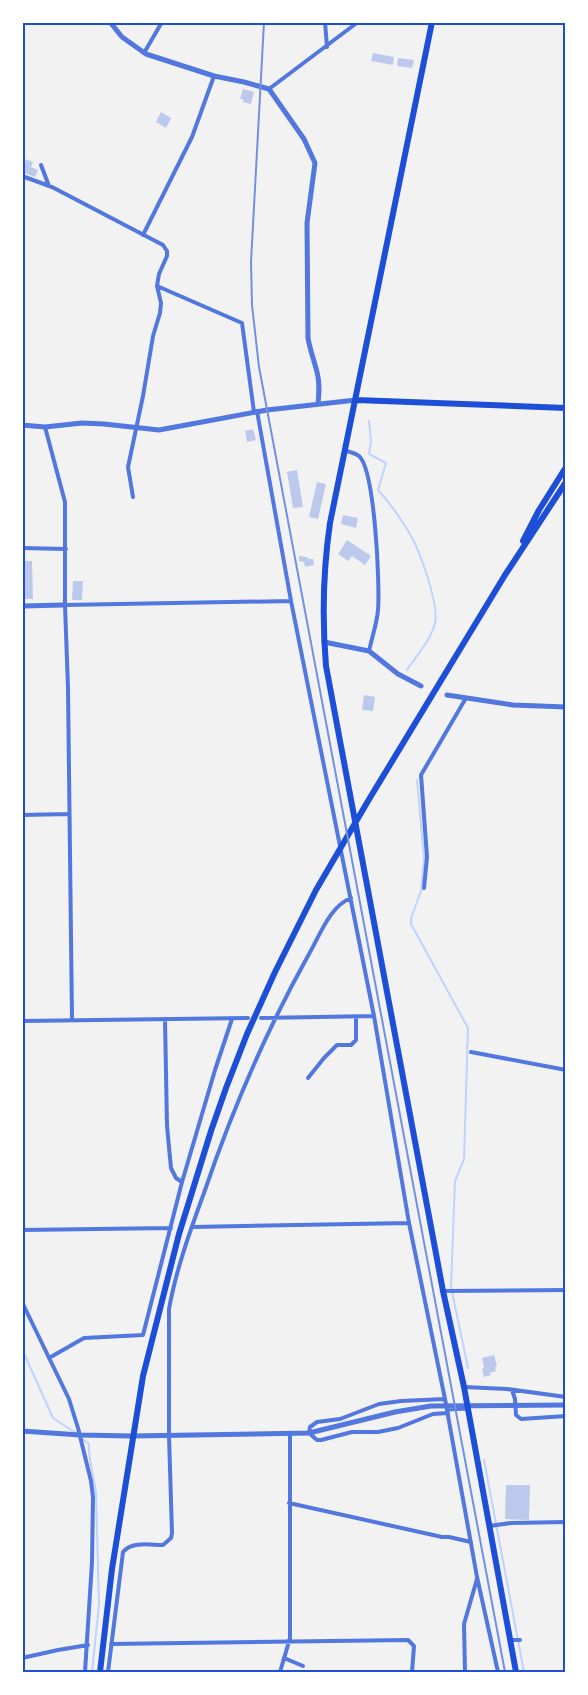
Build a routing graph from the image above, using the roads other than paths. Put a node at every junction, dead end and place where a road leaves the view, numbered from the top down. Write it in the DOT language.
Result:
graph roads {
  1 [pos="110,22"];
  2 [pos="162,22"];
  3 [pos="326,22"];
  4 [pos="358,22"];
  5 [pos="432,22"];
  6 [pos="327,47"];
  7 [pos="144,53"];
  8 [pos="214,76"];
  9 [pos="269,89"];
  10 [pos="42,165"];
  11 [pos="22,176"];
  12 [pos="49,186"];
  13 [pos="143,235"];
  14 [pos="158,286"];
  15 [pos="356,400"];
  16 [pos="318,404"];
  17 [pos="566,408"];
  18 [pos="256,412"];
  19 [pos="22,425"];
  20 [pos="45,427"];
  21 [pos="136,429"];
  22 [pos="344,450"];
  23 [pos="566,467"];
  24 [pos="566,482"];
  25 [pos="133,497"];
  26 [pos="22,548"];
  27 [pos="66,549"];
  28 [pos="505,575"];
  29 [pos="291,601"];
  30 [pos="65,605"];
  31 [pos="22,606"];
  32 [pos="324,642"];
  33 [pos="369,651"];
  34 [pos="421,686"];
  35 [pos="447,695"];
  36 [pos="466,698"];
  37 [pos="566,706"];
  38 [pos="69,814"];
  39 [pos="22,815"];
  40 [pos="424,888"];
  41 [pos="351,898"];
  42 [pos="374,1016"];
  43 [pos="275,1017"];
  44 [pos="356,1017"];
  45 [pos="248,1018"];
  46 [pos="261,1018"];
  47 [pos="165,1019"];
  48 [pos="232,1019"];
  49 [pos="72,1020"];
  50 [pos="22,1021"];
  51 [pos="471,1052"];
  52 [pos="566,1070"];
  53 [pos="308,1078"];
  54 [pos="182,1182"];
  55 [pos="410,1223"];
  56 [pos="192,1227"];
  57 [pos="171,1228"];
  58 [pos="22,1230"];
  59 [pos="566,1290"];
  60 [pos="443,1291"];
  61 [pos="22,1302"];
  62 [pos="49,1358"];
  63 [pos="464,1387"];
  64 [pos="512,1390"];
  65 [pos="566,1397"];
  66 [pos="445,1399"];
  67 [pos="566,1405"];
  68 [pos="468,1408"];
  69 [pos="447,1411"];
  70 [pos="566,1416"];
  71 [pos="22,1431"];
  72 [pos="309,1433"];
  73 [pos="290,1434"];
  74 [pos="80,1435"];
  75 [pos="132,1436"];
  76 [pos="169,1436"];
  77 [pos="289,1503"];
  78 [pos="566,1522"];
  79 [pos="494,1524"];
  80 [pos="471,1542"];
  81 [pos="477,1577"];
  82 [pos="290,1641"];
  83 [pos="111,1644"];
  84 [pos="88,1646"];
  85 [pos="22,1658"];
  86 [pos="284,1658"];
  87 [pos="303,1666"];
  88 [pos="86,1672"];
  89 [pos="100,1672"];
  90 [pos="108,1672"];
  91 [pos="280,1672"];
  92 [pos="412,1672"];
  93 [pos="465,1672"];
  94 [pos="498,1672"];
  95 [pos="516,1672"];
  1 -- 7 [label="street"];
  2 -- 7 [label="street"];
  3 -- 6 [label="street"];
  4 -- 6 [label="street"];
  5 -- 15 [label="highway"];
  6 -- 9 [label="street"];
  7 -- 8 [label="street"];
  8 -- 9 [label="street"];
  8 -- 13 [label="street"];
  9 -- 16 [label="street"];
  10 -- 12 [label="street"];
  11 -- 12 [label="street"];
  12 -- 13 [label="street"];
  13 -- 14 [label="street"];
  14 -- 18 [label="street"];
  14 -- 21 [label="street"];
  15 -- 16 [label="street"];
  15 -- 17 [label="highway"];
  15 -- 22 [label="highway"];
  16 -- 18 [label="street"];
  18 -- 21 [label="street"];
  18 -- 29 [label="street"];
  19 -- 20 [label="street"];
  20 -- 21 [label="street"];
  20 -- 27 [label="street"];
  21 -- 25 [label="street"];
  22 -- 32 [label="highway"];
  22 -- 33 [label="street"];
  23 -- 28 [label="highway"];
  24 -- 28 [label="highway"];
  26 -- 27 [label="street"];
  27 -- 30 [label="street"];
  28 -- 75 [label="highway"];
  29 -- 30 [label="street"];
  29 -- 41 [label="street"];
  30 -- 31 [label="street"];
  30 -- 38 [label="street"];
  32 -- 33 [label="street"];
  32 -- 60 [label="highway"];
  33 -- 34 [label="street"];
  35 -- 36 [label="street"];
  36 -- 37 [label="street"];
  36 -- 40 [label="street"];
  38 -- 39 [label="street"];
  38 -- 49 [label="street"];
  41 -- 42 [label="street"];
  41 -- 43 [label="street"];
  42 -- 44 [label="street"];
  42 -- 55 [label="street"];
  43 -- 44 [label="street"];
  43 -- 46 [label="street"];
  43 -- 56 [label="street"];
  44 -- 53 [label="street"];
  45 -- 48 [label="street"];
  47 -- 48 [label="street"];
  47 -- 49 [label="street"];
  47 -- 54 [label="street"];
  48 -- 54 [label="street"];
  49 -- 50 [label="street"];
  51 -- 52 [label="street"];
  54 -- 57 [label="street"];
  55 -- 56 [label="street"];
  55 -- 66 [label="street"];
  56 -- 76 [label="street"];
  57 -- 58 [label="street"];
  57 -- 62 [label="street"];
  59 -- 60 [label="street"];
  60 -- 63 [label="highway"];
  61 -- 62 [label="street"];
  62 -- 74 [label="street"];
  63 -- 64 [label="street"];
  63 -- 68 [label="highway"];
  64 -- 65 [label="street"];
  64 -- 70 [label="street"];
  66 -- 69 [label="street"];
  66 -- 72 [label="street"];
  67 -- 72 [label="street"];
  68 -- 69 [label="street"];
  68 -- 79 [label="highway"];
  69 -- 72 [label="street"];
  69 -- 80 [label="street"];
  71 -- 74 [label="street"];
  72 -- 73 [label="street"];
  73 -- 76 [label="street"];
  73 -- 77 [label="street"];
  74 -- 75 [label="street"];
  74 -- 84 [label="street"];
  75 -- 76 [label="street"];
  75 -- 89 [label="highway"];
  76 -- 83 [label="street"];
  77 -- 80 [label="street"];
  77 -- 82 [label="street"];
  78 -- 79 [label="street"];
  79 -- 95 [label="highway"];
  80 -- 81 [label="street"];
  81 -- 93 [label="street"];
  81 -- 94 [label="street"];
  82 -- 83 [label="street"];
  82 -- 86 [label="street"];
  82 -- 92 [label="street"];
  83 -- 90 [label="street"];
  84 -- 85 [label="street"];
  84 -- 88 [label="street"];
  86 -- 87 [label="street"];
  86 -- 91 [label="street"];
}
